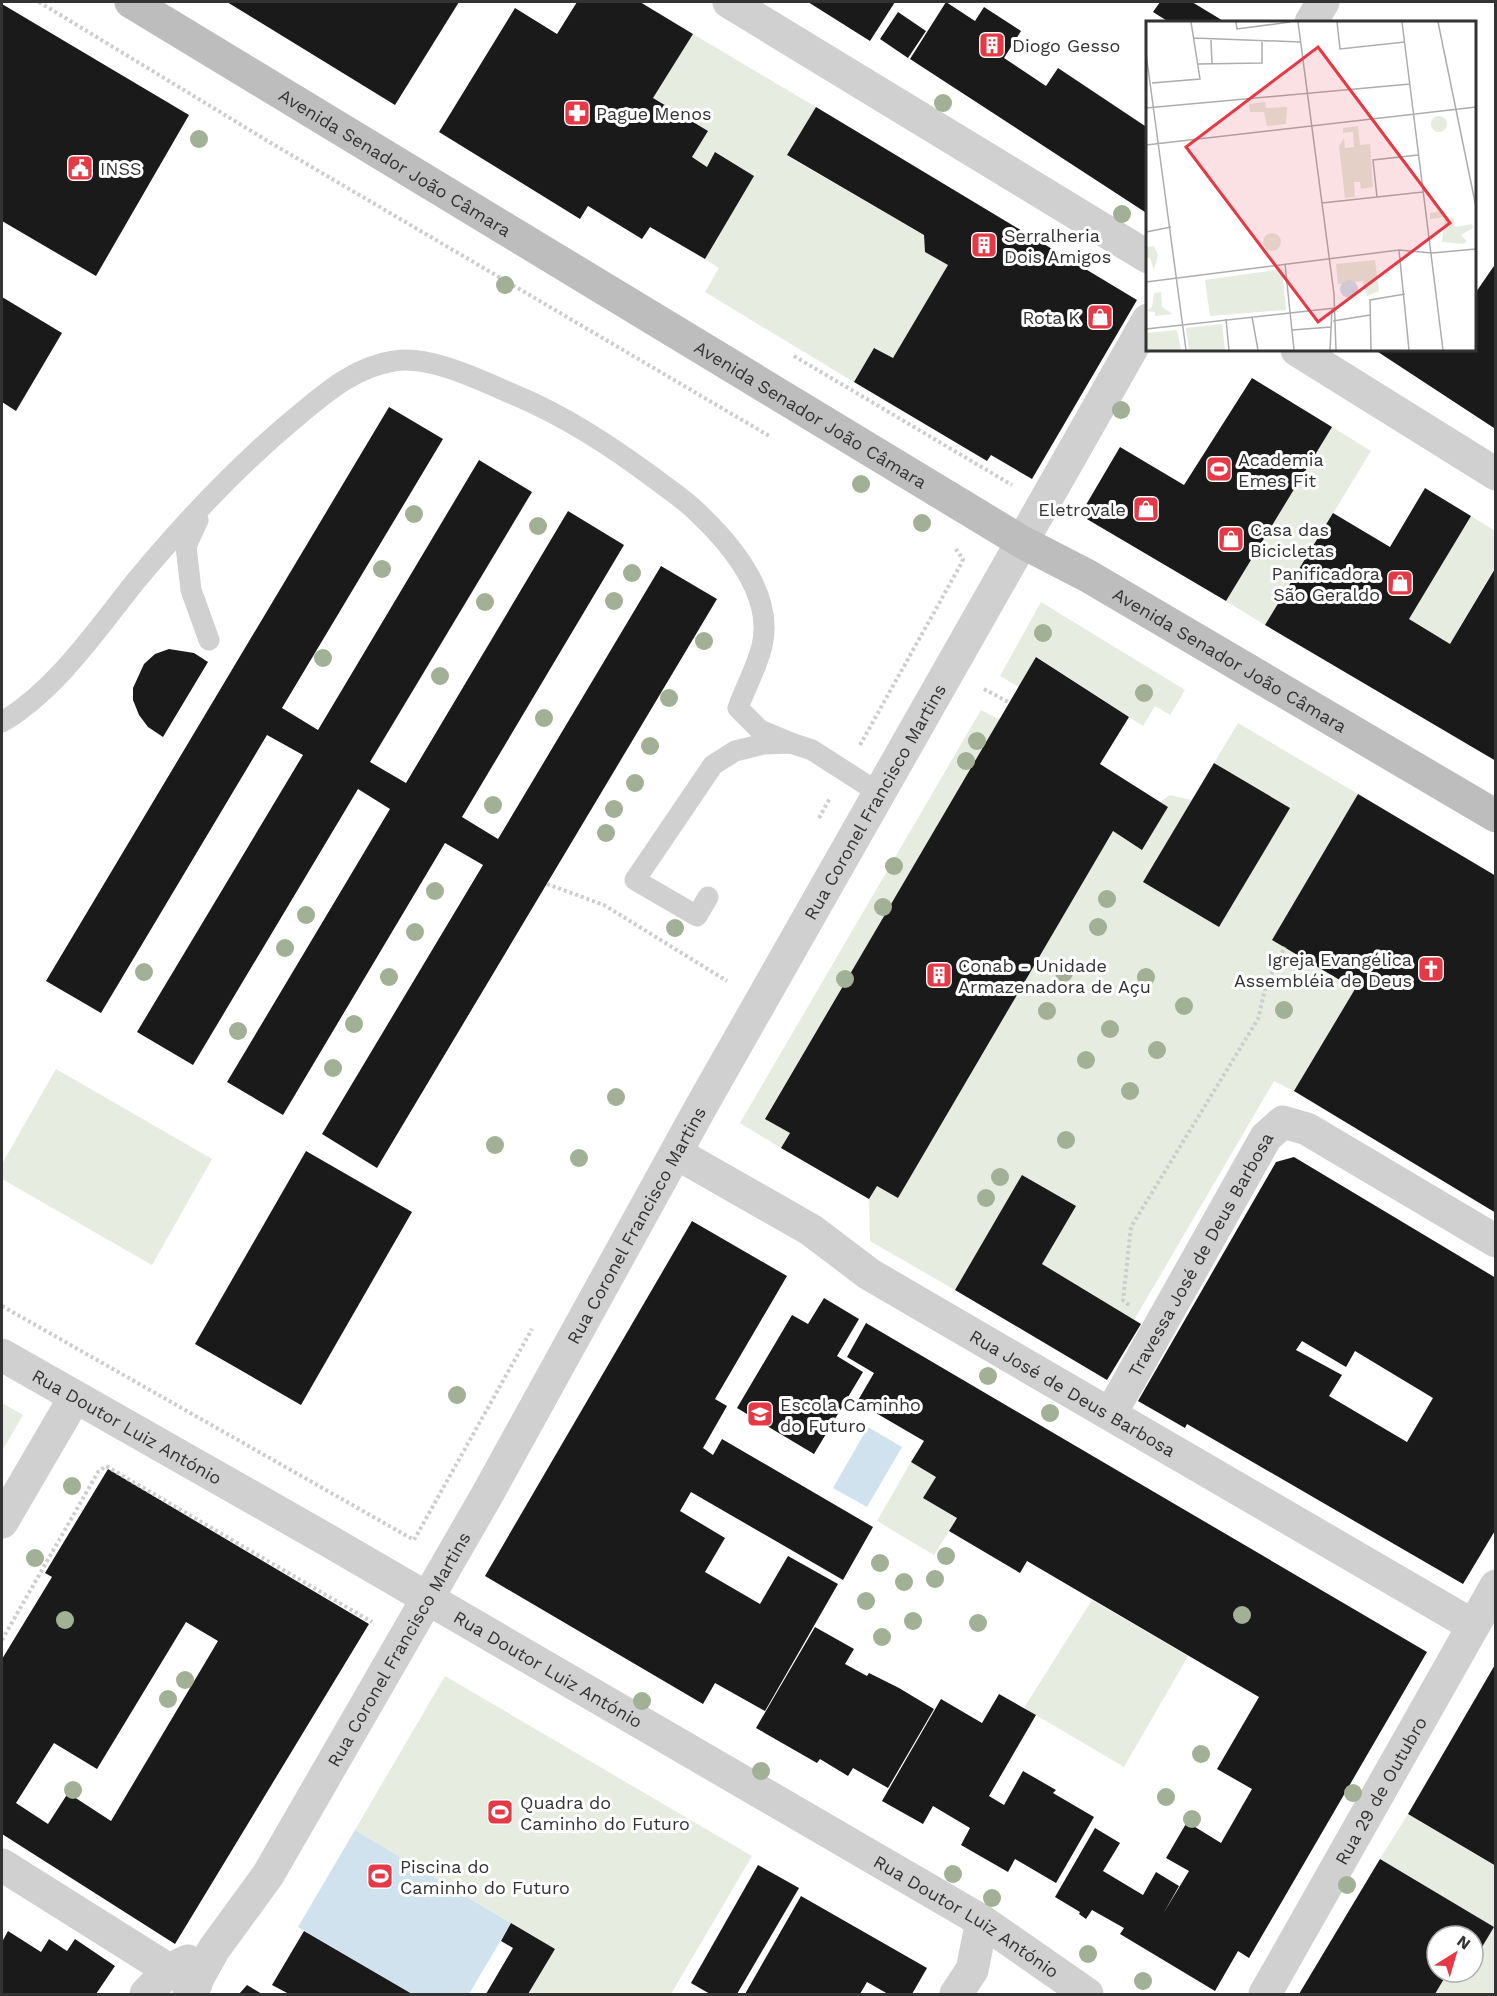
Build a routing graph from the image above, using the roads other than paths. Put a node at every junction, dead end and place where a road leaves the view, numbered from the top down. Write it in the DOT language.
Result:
graph roads {
  1 [pos="131,2"];
  2 [pos="729,2"];
  3 [pos="1323,2"];
  4 [pos="1312,21"];
  5 [pos="1146,256"];
  6 [pos="1146,323"];
  7 [pos="1299,351"];
  8 [pos="1496,474"];
  9 [pos="205,503"];
  10 [pos="1022,542"];
  11 [pos="209,640"];
  12 [pos="2,722"];
  13 [pos="791,743"];
  14 [pos="879,793"];
  15 [pos="1496,816"];
  16 [pos="708,897"];
  17 [pos="676,1153"];
  18 [pos="1496,1241"];
  19 [pos="2,1355"];
  20 [pos="75,1397"];
  21 [pos="1111,1413"];
  22 [pos="2,1522"];
  23 [pos="1496,1586"];
  24 [pos="427,1598"];
  25 [pos="1473,1625"];
  26 [pos="2,1865"];
  27 [pos="982,1921"];
  28 [pos="185,1983"];
  29 [pos="146,1995"];
  30 [pos="956,1995"];
  31 [pos="1087,1995"];
  32 [pos="1264,1995"];
  1 -- 10 [label="main road, Avenida Senador João Câmara"];
  2 -- 5 [label="street"];
  3 -- 4 [label="street"];
  6 -- 10 [label="street, Rua Coronel Francisco Martins"];
  7 -- 8 [label="street"];
  9 -- 11 [label="lane"];
  9 -- 12 [label="lane"];
  9 -- 13 [label="lane"];
  10 -- 14 [label="street, Rua Coronel Francisco Martins"];
  10 -- 15 [label="main road, Avenida Senador João Câmara"];
  13 -- 14 [label="lane"];
  13 -- 16 [label="lane"];
  14 -- 17 [label="street, Rua Coronel Francisco Martins"];
  17 -- 21 [label="street, Rua José de Deus Barbosa"];
  17 -- 24 [label="street, Rua Coronel Francisco Martins"];
  18 -- 21 [label="street, Travessa José de Deus Barbosa"];
  19 -- 20 [label="street, Rua Doutor Luiz António"];
  20 -- 22 [label="street"];
  20 -- 24 [label="street, Rua Doutor Luiz António"];
  21 -- 25 [label="street, Rua José de Deus Barbosa"];
  23 -- 25 [label="street, Rua 29 de Outubro"];
  24 -- 27 [label="street, Rua Doutor Luiz António"];
  24 -- 28 [label="street, Rua Coronel Francisco Martins"];
  25 -- 32 [label="street, Rua 29 de Outubro"];
  26 -- 28 [label="street"];
  27 -- 30 [label="street"];
  27 -- 31 [label="street, Rua Doutor Luiz António"];
  28 -- 29 [label="street, Rua Coronel Francisco Martins"];
}
